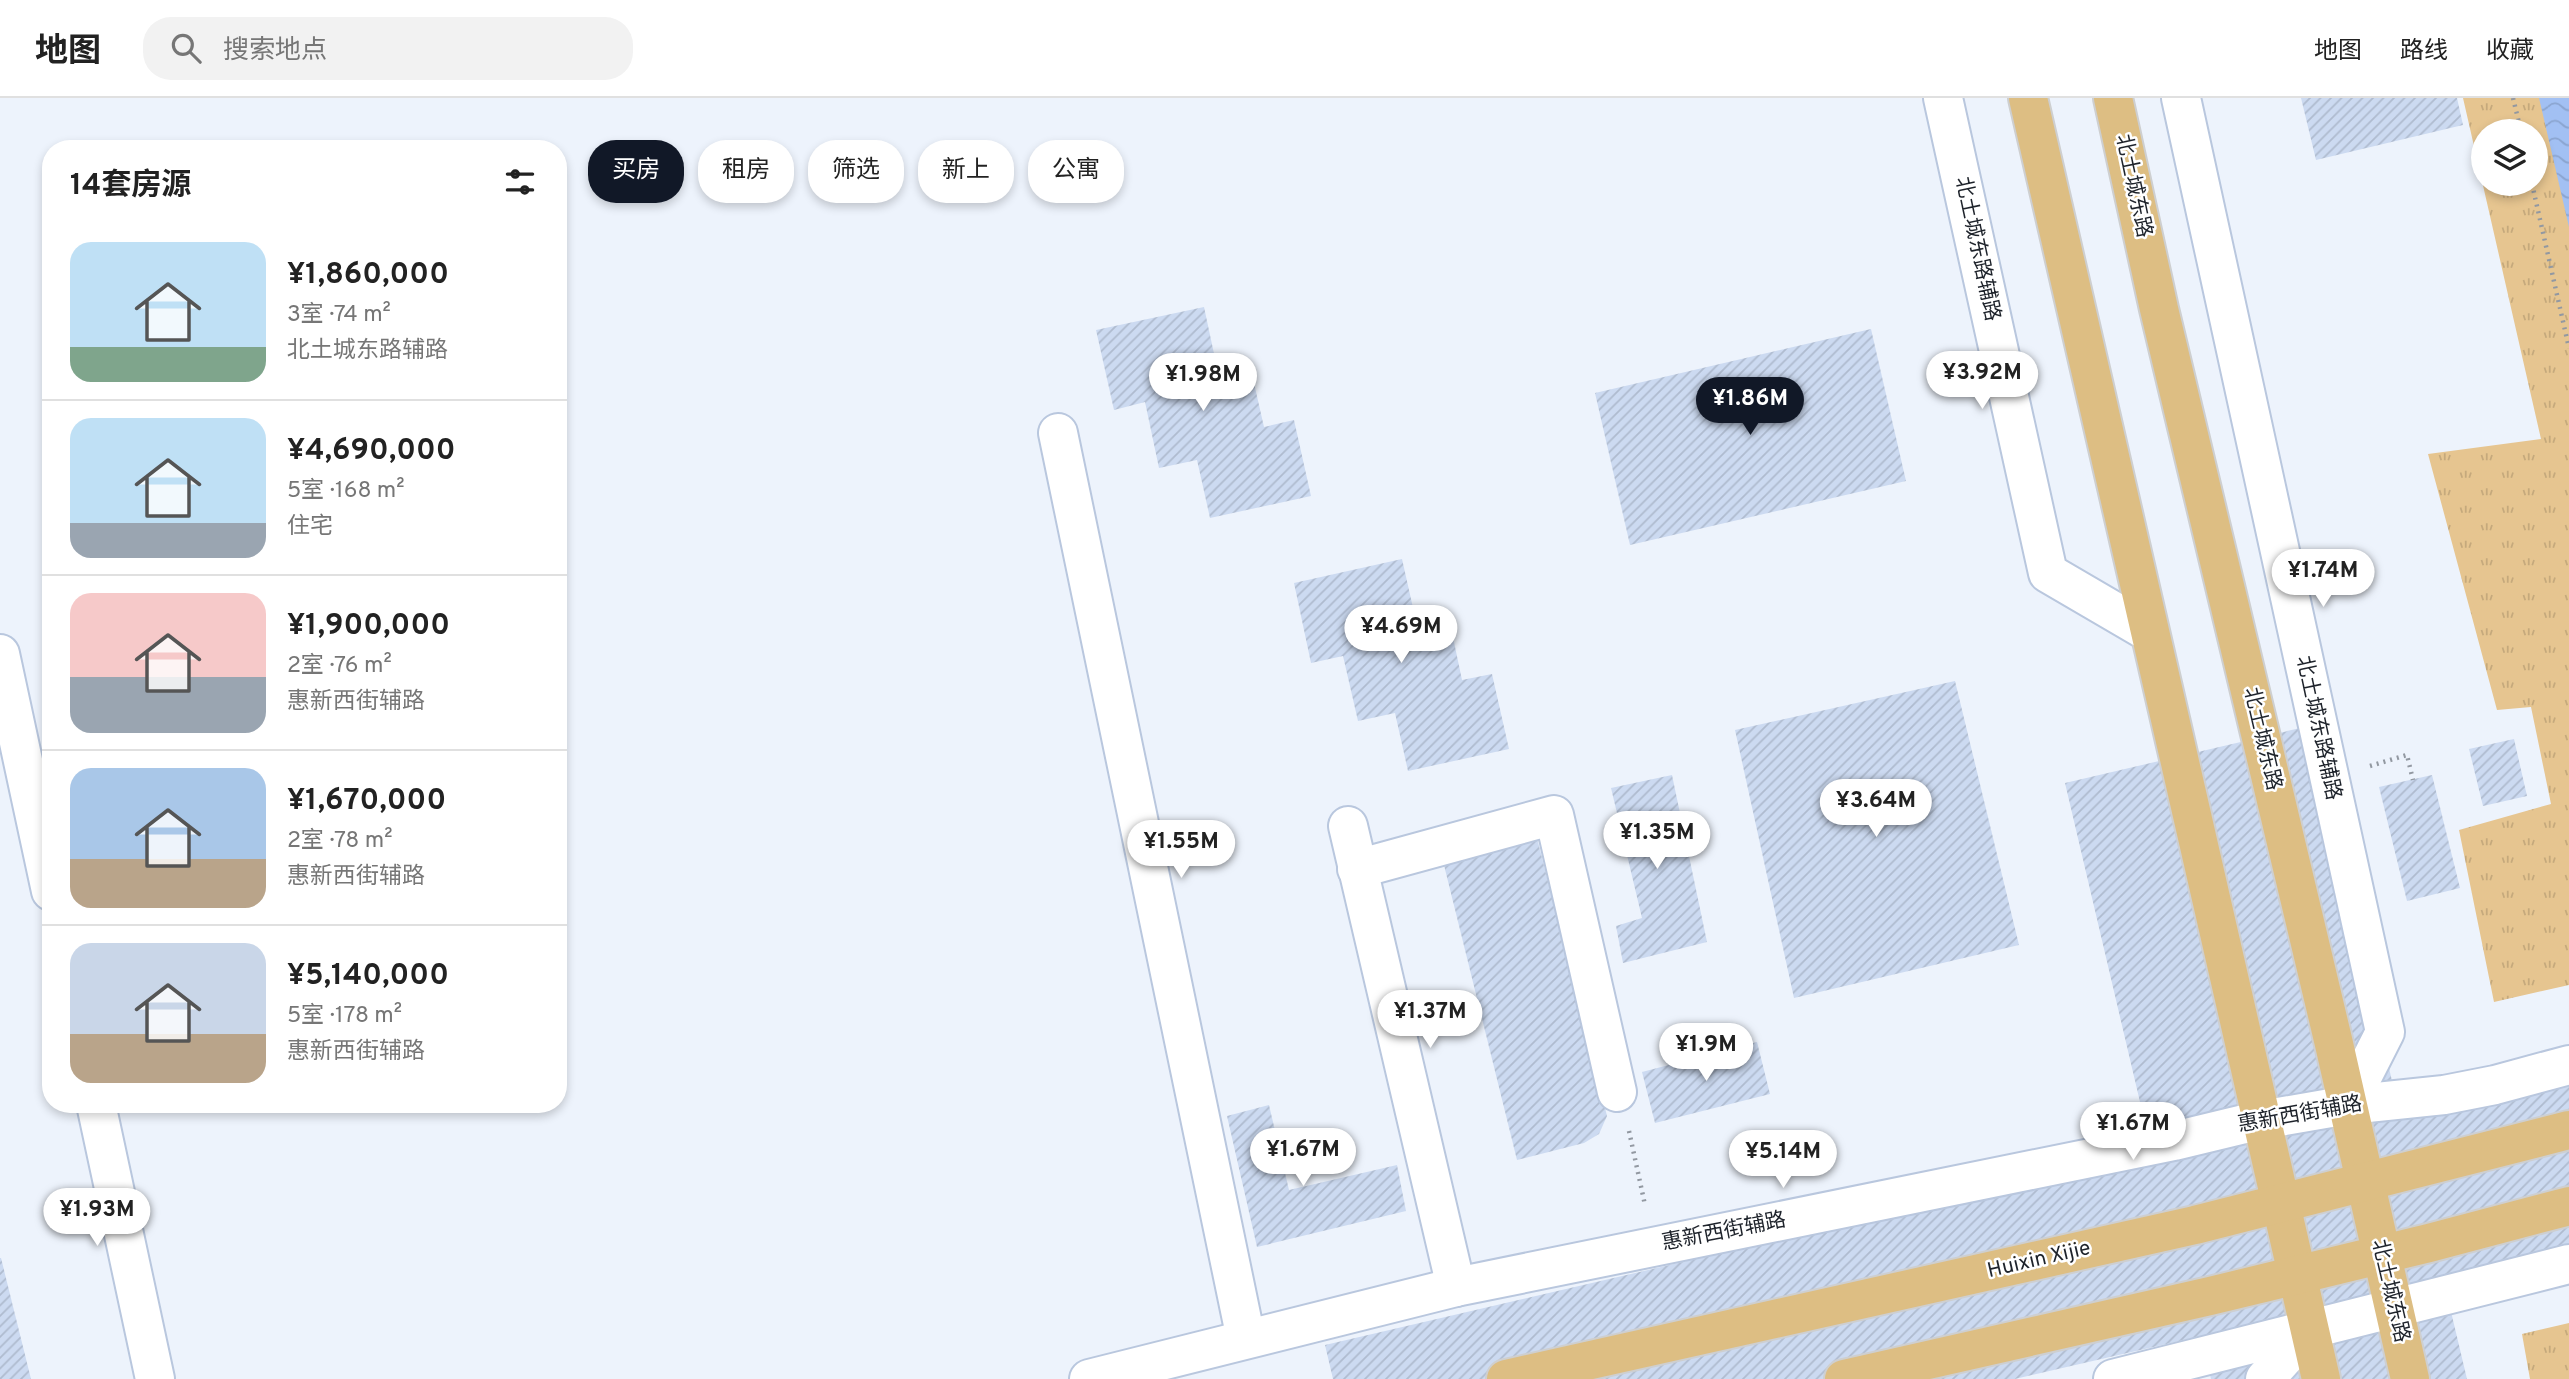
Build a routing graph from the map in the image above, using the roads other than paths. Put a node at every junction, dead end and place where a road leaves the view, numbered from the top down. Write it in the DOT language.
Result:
graph roads {
  1 [pos="1943,98"];
  2 [pos="2028,98"];
  3 [pos="2113,98"];
  4 [pos="2181,98"];
  5 [pos="1058,433"];
  6 [pos="2150,632"];
  7 [pos="0,654"];
  8 [pos="1348,826"];
  9 [pos="42,849"];
  10 [pos="1357,869"];
  11 [pos="2569,1065"];
  12 [pos="1618,1092"];
  13 [pos="2348,1105"];
  14 [pos="98,1113"];
  15 [pos="2261,1120"];
  16 [pos="2569,1130"];
  17 [pos="2364,1182"];
  18 [pos="2281,1204"];
  19 [pos="2569,1206"];
  20 [pos="2382,1254"];
  21 [pos="2554,1268"];
  22 [pos="2297,1274"];
  23 [pos="1456,1287"];
  24 [pos="2394,1308"];
  25 [pos="2310,1329"];
  26 [pos="1246,1339"];
  27 [pos="155,1379"];
  28 [pos="1089,1379"];
  29 [pos="1506,1379"];
  30 [pos="1844,1379"];
  31 [pos="2113,1379"];
  32 [pos="2265,1379"];
  33 [pos="2321,1379"];
  34 [pos="2410,1379"];
  1 -- 6 [label="street, 北土城东路辅路"];
  2 -- 6 [label="main road"];
  3 -- 13 [label="main road, 北土城东路"];
  4 -- 13 [label="street, 北土城东路辅路"];
  5 -- 26 [label="street"];
  6 -- 15 [label="main road"];
  7 -- 9 [label="street"];
  8 -- 10 [label="street"];
  10 -- 12 [label="street"];
  10 -- 23 [label="street"];
  11 -- 13 [label="street, 惠新西街辅路"];
  13 -- 15 [label="street, 惠新西街辅路"];
  13 -- 17 [label="main road, 北土城东路"];
  14 -- 27 [label="street"];
  15 -- 18 [label="main road"];
  15 -- 23 [label="street, 惠新西街辅路"];
  16 -- 17 [label="main road, Huixin Xijie"];
  17 -- 18 [label="main road, Huixin Xijie"];
  17 -- 20 [label="main road, 北土城东路"];
  18 -- 22 [label="main road"];
  18 -- 29 [label="main road, Huixin Xijie"];
  19 -- 20 [label="main road"];
  20 -- 22 [label="main road"];
  20 -- 24 [label="main road, 北土城东路"];
  21 -- 24 [label="street"];
  22 -- 25 [label="main road"];
  22 -- 30 [label="main road"];
  23 -- 26 [label="street, 惠新西街辅路"];
  24 -- 25 [label="street"];
  24 -- 34 [label="main road, 北土城东路"];
  25 -- 31 [label="street"];
  25 -- 32 [label="street"];
  25 -- 33 [label="main road"];
  26 -- 28 [label="street, 惠新西街辅路"];
}
